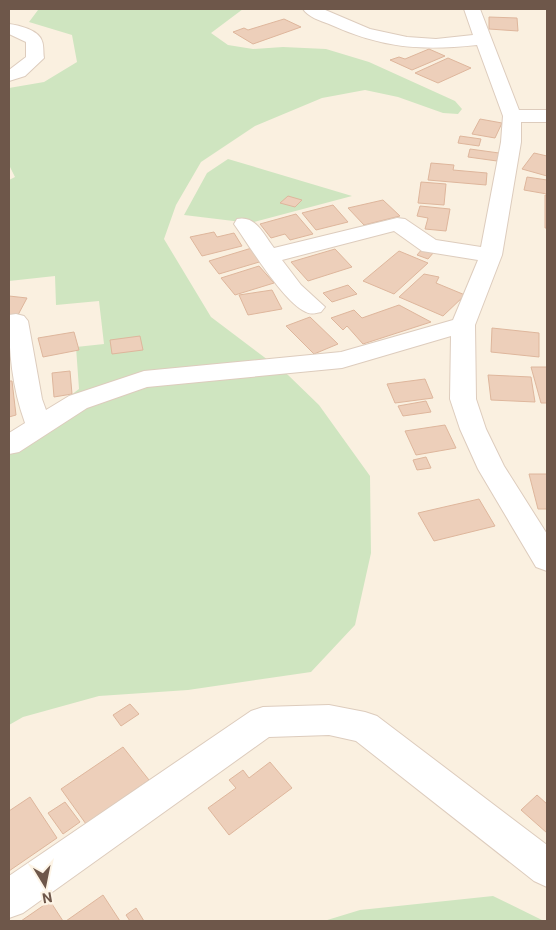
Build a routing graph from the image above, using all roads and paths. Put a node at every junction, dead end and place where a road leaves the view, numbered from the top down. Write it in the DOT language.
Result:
graph roads {
  1 [pos="311,9"];
  2 [pos="472,9"];
  3 [pos="9,29"];
  4 [pos="483,39"];
  5 [pos="9,76"];
  6 [pos="512,116"];
  7 [pos="547,116"];
  8 [pos="245,224"];
  9 [pos="491,255"];
  10 [pos="270,256"];
  11 [pos="313,307"];
  12 [pos="9,322"];
  13 [pos="463,325"];
  14 [pos="40,427"];
  15 [pos="9,445"];
  16 [pos="547,559"];
  17 [pos="547,868"];
  18 [pos="9,899"];
  1 -- 4 [label="street"];
  2 -- 4 [label="street"];
  3 -- 5 [label="street"];
  4 -- 6 [label="street"];
  6 -- 7 [label="street"];
  6 -- 9 [label="street"];
  8 -- 10 [label="street"];
  9 -- 10 [label="street"];
  9 -- 13 [label="street"];
  10 -- 11 [label="street"];
  12 -- 14 [label="street"];
  13 -- 14 [label="street"];
  13 -- 16 [label="street"];
  14 -- 15 [label="street"];
  17 -- 18 [label="street"];
}
